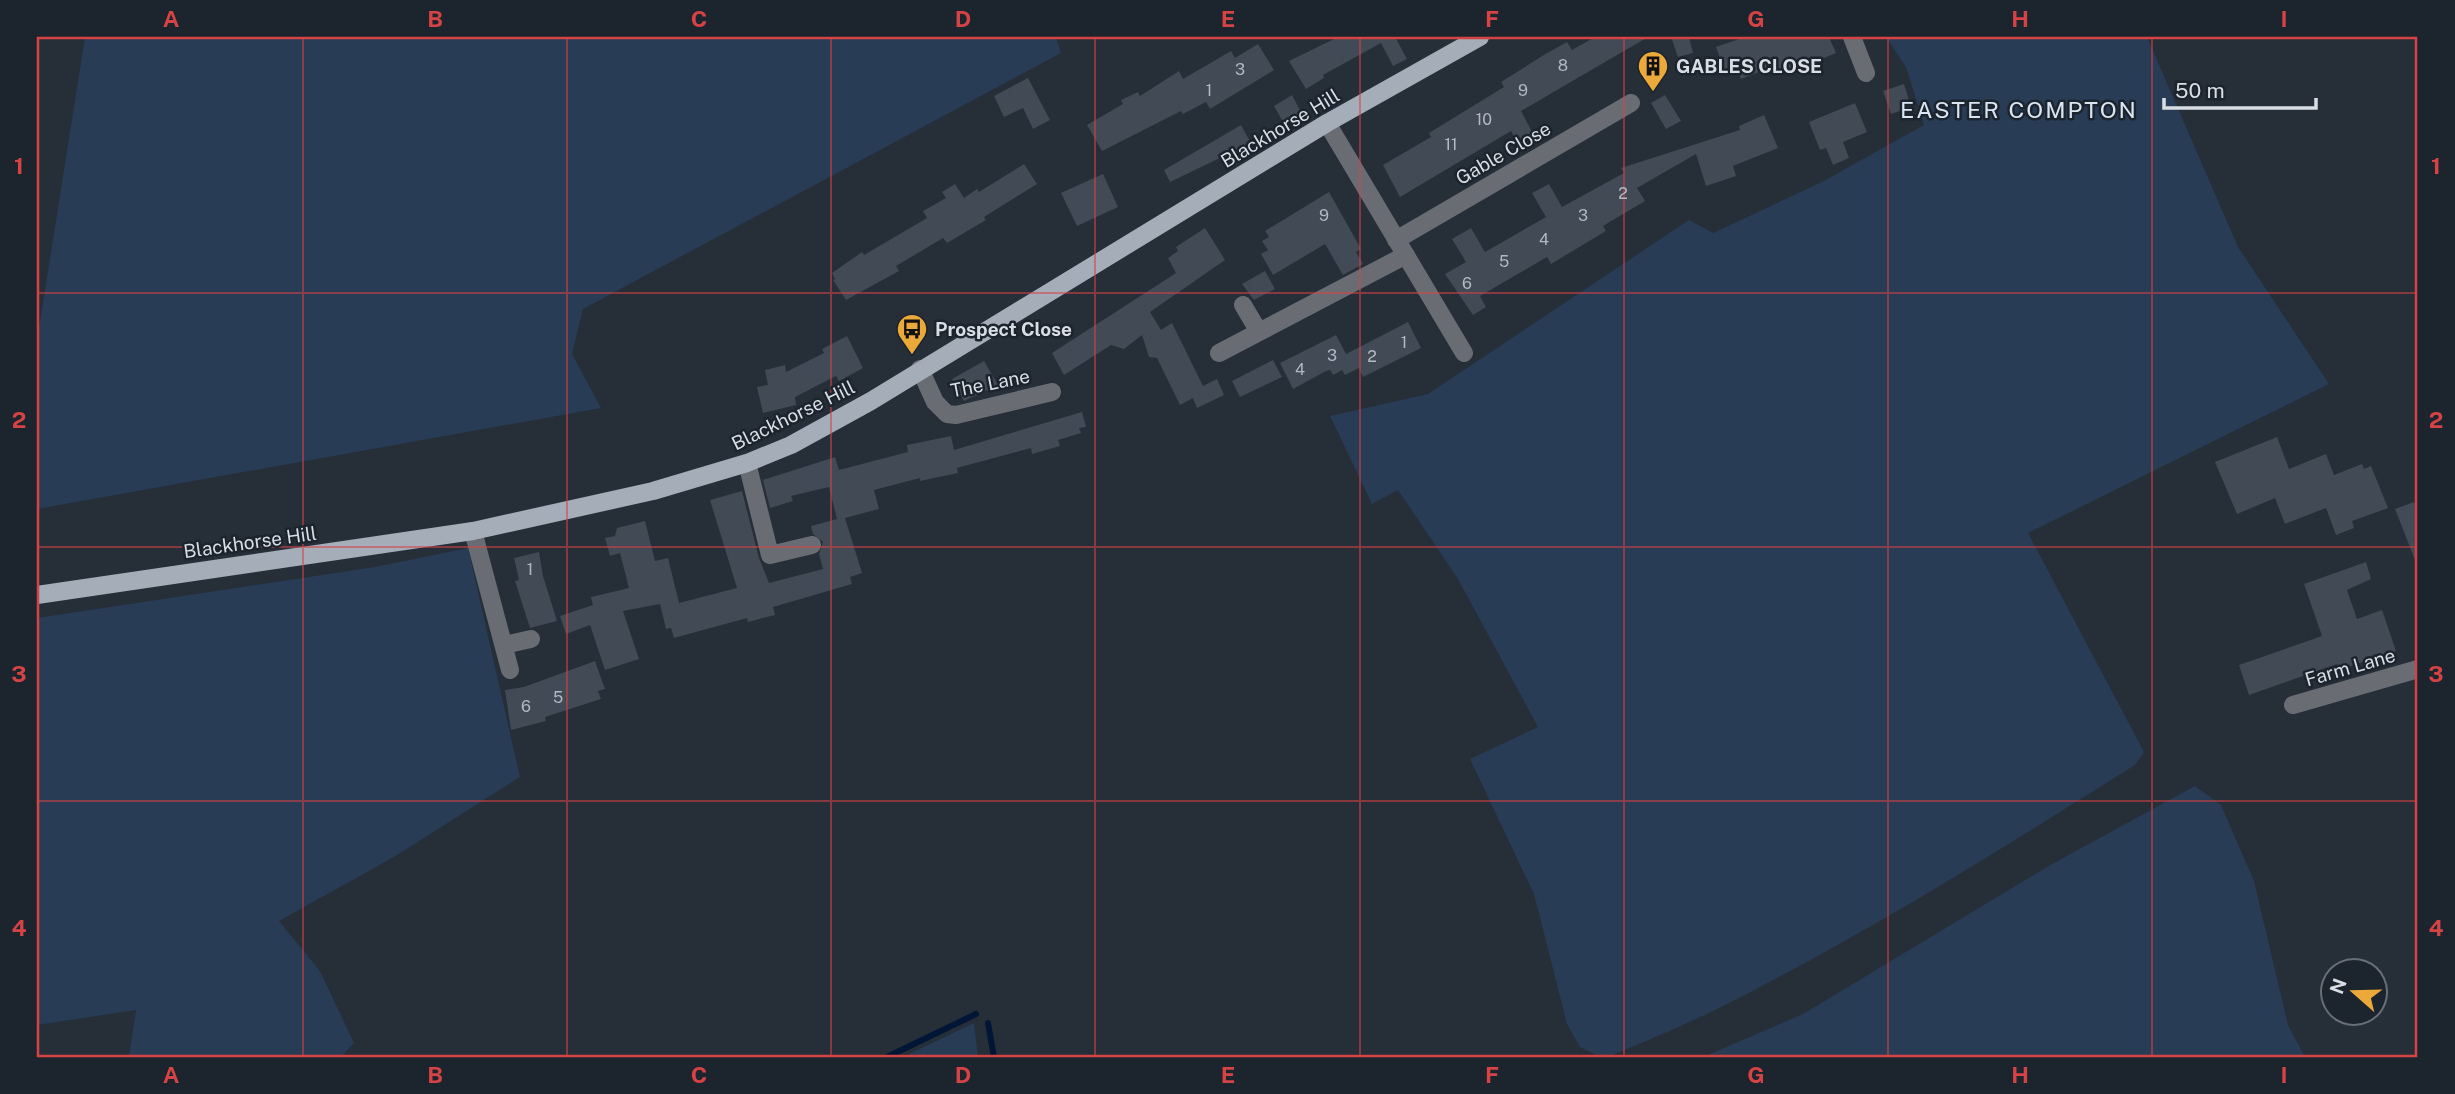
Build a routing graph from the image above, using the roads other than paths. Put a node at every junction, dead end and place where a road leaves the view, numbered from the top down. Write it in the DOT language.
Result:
graph roads {
  1 [pos="1480,37"];
  2 [pos="1852,37"];
  3 [pos="1866,73"];
  4 [pos="1631,103"];
  5 [pos="1327,123"];
  6 [pos="1401,248"];
  7 [pos="1243,305"];
  8 [pos="1258,332"];
  9 [pos="1219,353"];
  10 [pos="1464,353"];
  11 [pos="920,369"];
  12 [pos="1052,392"];
  13 [pos="747,463"];
  14 [pos="473,531"];
  15 [pos="812,545"];
  16 [pos="37,595"];
  17 [pos="531,639"];
  18 [pos="504,645"];
  19 [pos="2418,669"];
  20 [pos="510,670"];
  21 [pos="2293,705"];
  1 -- 5 [label="main road, Blackhorse Hill"];
  2 -- 3 [label="street"];
  4 -- 6 [label="street, Gable Close"];
  5 -- 6 [label="street"];
  5 -- 11 [label="main road, Blackhorse Hill"];
  6 -- 8 [label="street"];
  6 -- 10 [label="street"];
  7 -- 8 [label="street"];
  8 -- 9 [label="street"];
  11 -- 12 [label="street, The Lane"];
  11 -- 13 [label="main road, Blackhorse Hill"];
  13 -- 14 [label="main road, Blackhorse Hill"];
  13 -- 15 [label="street"];
  14 -- 16 [label="main road, Blackhorse Hill"];
  14 -- 18 [label="street"];
  17 -- 18 [label="street"];
  18 -- 20 [label="street"];
  19 -- 21 [label="street, Farm Lane"];
}
